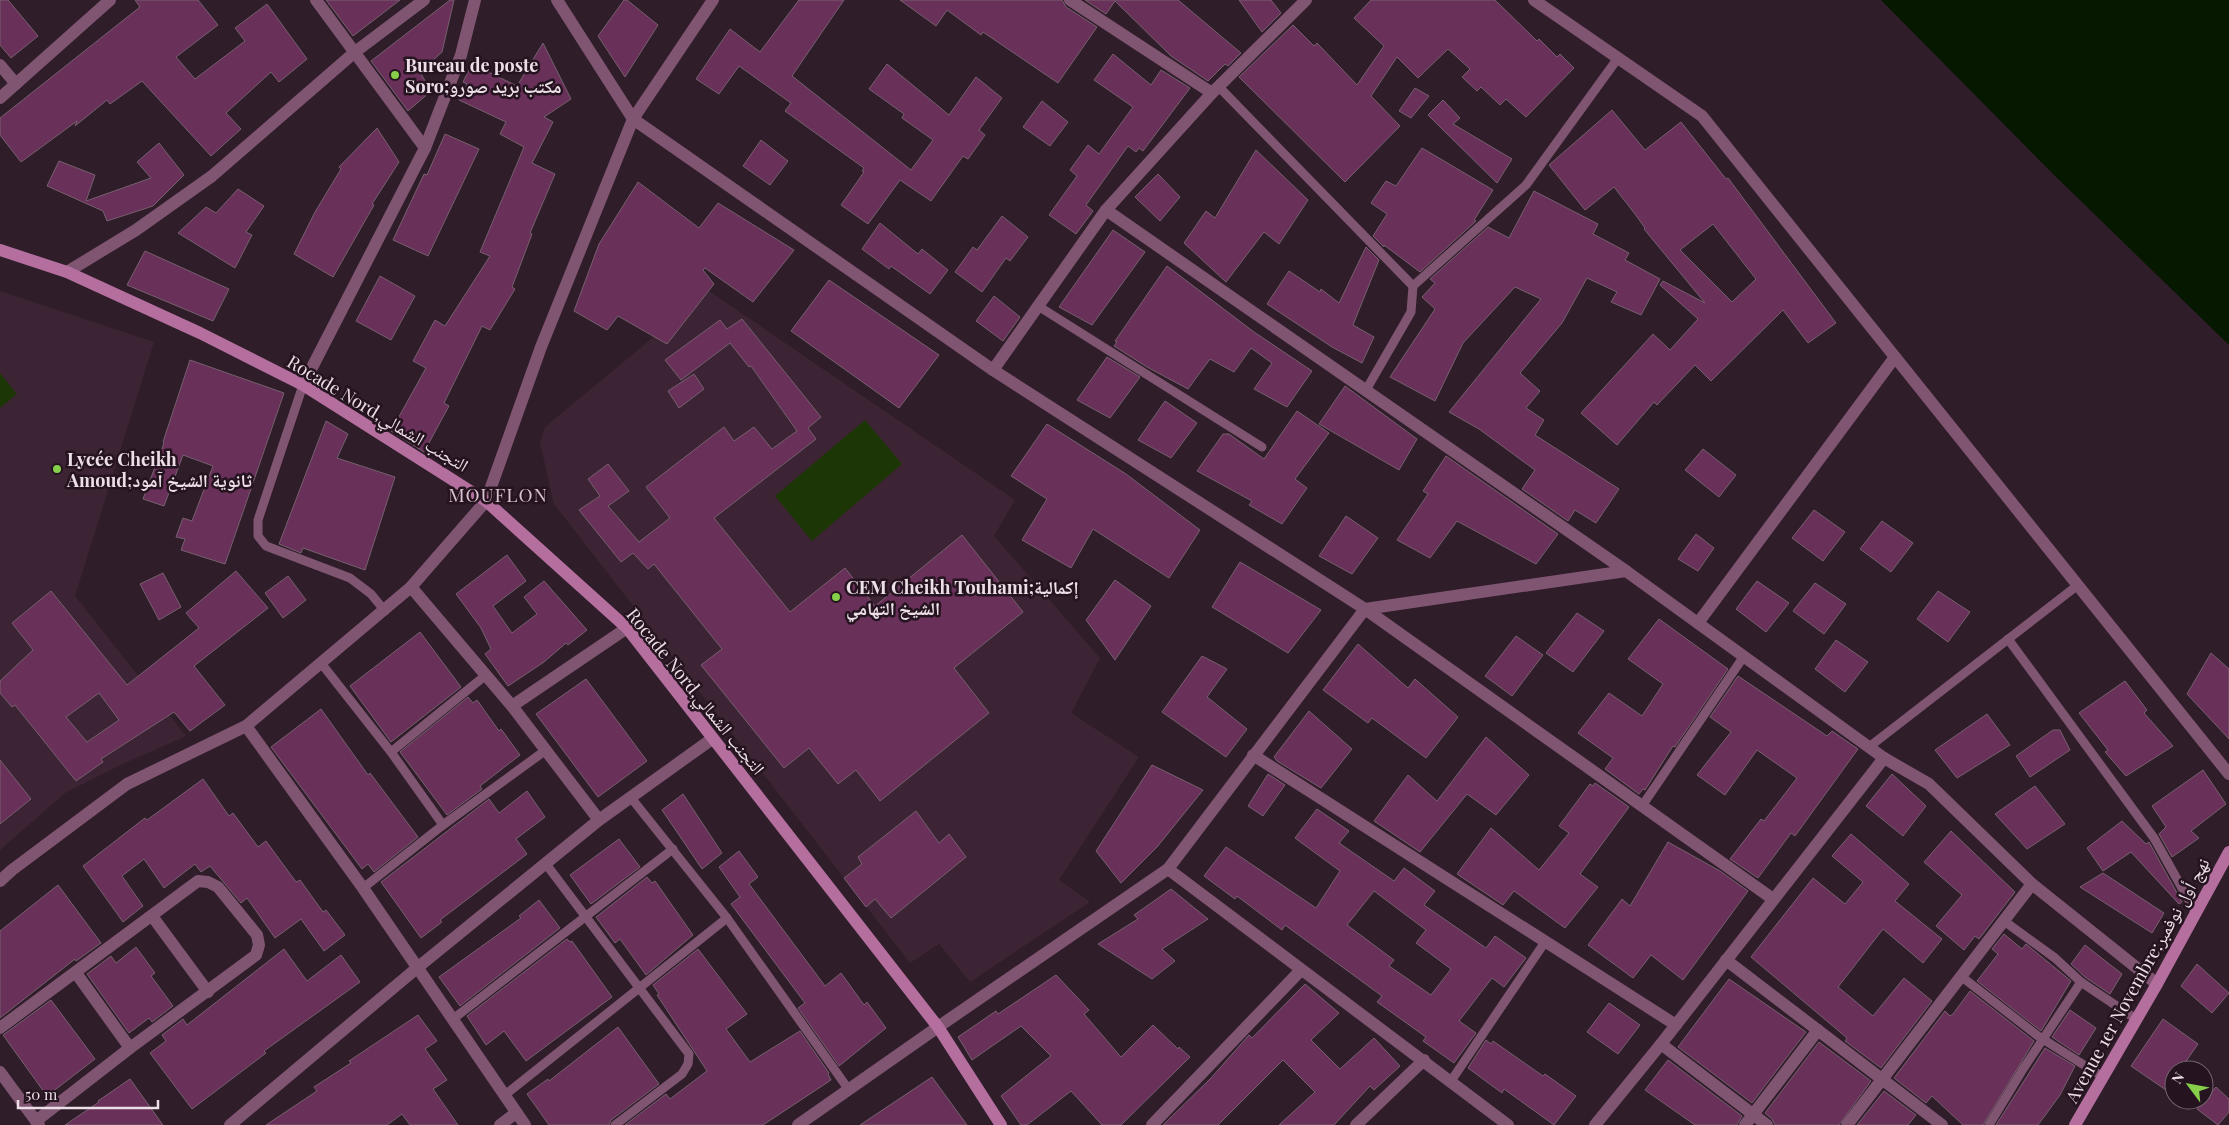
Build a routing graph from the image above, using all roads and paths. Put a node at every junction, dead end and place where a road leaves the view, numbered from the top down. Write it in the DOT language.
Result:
graph roads {
  1 [pos="110,0"];
  2 [pos="316,0"];
  3 [pos="424,0"];
  4 [pos="475,0"];
  5 [pos="557,0"];
  6 [pos="713,0"];
  7 [pos="1070,0"];
  8 [pos="1306,0"];
  9 [pos="1534,0"];
  10 [pos="355,52"];
  11 [pos="1618,58"];
  12 [pos="0,65"];
  13 [pos="16,84"];
  14 [pos="1215,90"];
  15 [pos="0,98"];
  16 [pos="633,119"];
  17 [pos="426,148"];
  18 [pos="1106,210"];
  19 [pos="0,250"];
  20 [pos="67,272"];
  21 [pos="1413,286"];
  22 [pos="1038,306"];
  23 [pos="1895,357"];
  24 [pos="993,370"];
  25 [pos="303,385"];
  26 [pos="1366,390"];
  27 [pos="1262,447"];
  28 [pos="486,501"];
  29 [pos="1626,570"];
  30 [pos="2078,585"];
  31 [pos="411,587"];
  32 [pos="1365,610"];
  33 [pos="385,611"];
  34 [pos="1698,623"];
  35 [pos="628,628"];
  36 [pos="2008,639"];
  37 [pos="1744,656"];
  38 [pos="321,663"];
  39 [pos="486,675"];
  40 [pos="512,706"];
  41 [pos="246,726"];
  42 [pos="712,739"];
  43 [pos="1869,747"];
  44 [pos="546,750"];
  45 [pos="391,752"];
  46 [pos="1253,754"];
  47 [pos="1884,758"];
  48 [pos="2229,774"];
  49 [pos="632,798"];
  50 [pos="1642,806"];
  51 [pos="599,820"];
  52 [pos="443,825"];
  53 [pos="673,850"];
  54 [pos="2229,852"];
  55 [pos="546,864"];
  56 [pos="1168,869"];
  57 [pos="0,881"];
  58 [pos="2032,884"];
  59 [pos="363,888"];
  60 [pos="1773,899"];
  61 [pos="2196,913"];
  62 [pos="152,916"];
  63 [pos="585,917"];
  64 [pos="727,918"];
  65 [pos="2004,921"];
  66 [pos="1545,942"];
  67 [pos="1726,960"];
  68 [pos="417,968"];
  69 [pos="1301,970"];
  70 [pos="76,973"];
  71 [pos="1962,977"];
  72 [pos="2081,982"];
  73 [pos="2157,984"];
  74 [pos="639,989"];
  75 [pos="208,992"];
  76 [pos="453,1019"];
  77 [pos="2136,1019"];
  78 [pos="1676,1026"];
  79 [pos="0,1028"];
  80 [pos="938,1028"];
  81 [pos="1818,1030"];
  82 [pos="2043,1039"];
  83 [pos="1661,1044"];
  84 [pos="130,1048"];
  85 [pos="1424,1060"];
  86 [pos="0,1072"];
  87 [pos="2103,1077"];
  88 [pos="1883,1080"];
  89 [pos="1451,1081"];
  90 [pos="849,1090"];
  91 [pos="505,1095"];
  92 [pos="516,1113"];
  93 [pos="1753,1114"];
  94 [pos="38,1123"];
  95 [pos="230,1125"];
  96 [pos="500,1125"];
  97 [pos="525,1125"];
  98 [pos="615,1125"];
  99 [pos="798,1125"];
  100 [pos="1001,1125"];
  101 [pos="1152,1125"];
  102 [pos="1356,1125"];
  103 [pos="1508,1125"];
  104 [pos="1595,1125"];
  105 [pos="1744,1125"];
  106 [pos="1767,1125"];
  107 [pos="1847,1125"];
  108 [pos="1942,1125"];
  109 [pos="1989,1125"];
  110 [pos="2075,1125"];
  1 -- 13 [label="street"];
  2 -- 10 [label="street"];
  3 -- 10 [label="street"];
  4 -- 17 [label="street"];
  5 -- 16 [label="street"];
  6 -- 16 [label="street"];
  7 -- 14 [label="street"];
  8 -- 14 [label="street"];
  9 -- 11 [label="street"];
  10 -- 17 [label="street"];
  10 -- 20 [label="street"];
  11 -- 21 [label="lane"];
  11 -- 23 [label="street"];
  12 -- 13 [label="street"];
  13 -- 15 [label="street"];
  14 -- 18 [label="street"];
  14 -- 21 [label="lane"];
  16 -- 24 [label="street"];
  16 -- 28 [label="street"];
  17 -- 25 [label="street"];
  18 -- 22 [label="street"];
  18 -- 26 [label="street"];
  19 -- 20 [label="main road, Rocade Nord,التجنب الشمالي"];
  20 -- 25 [label="main road, Rocade Nord,التجنب الشمالي"];
  21 -- 26 [label="lane"];
  22 -- 24 [label="street"];
  22 -- 27 [label="lane"];
  23 -- 30 [label="street"];
  23 -- 34 [label="street"];
  24 -- 32 [label="street"];
  25 -- 28 [label="main road, Rocade Nord,التجنب الشمالي"];
  25 -- 33 [label="lane"];
  26 -- 29 [label="street"];
  28 -- 31 [label="street"];
  28 -- 35 [label="main road, Rocade Nord,التجنب الشمالي"];
  29 -- 32 [label="street"];
  29 -- 34 [label="street"];
  30 -- 36 [label="lane"];
  30 -- 48 [label="street"];
  31 -- 33 [label="street"];
  31 -- 39 [label="street"];
  32 -- 46 [label="street"];
  32 -- 50 [label="street"];
  33 -- 38 [label="street"];
  34 -- 37 [label="street"];
  35 -- 40 [label="street"];
  35 -- 42 [label="main road, Rocade Nord,التجنب الشمالي"];
  36 -- 43 [label="lane"];
  36 -- 61 [label="lane"];
  37 -- 43 [label="street"];
  37 -- 50 [label="lane"];
  38 -- 41 [label="street"];
  38 -- 45 [label="lane"];
  39 -- 40 [label="street"];
  39 -- 45 [label="lane"];
  40 -- 44 [label="street"];
  41 -- 57 [label="street"];
  41 -- 59 [label="street"];
  42 -- 49 [label="street"];
  42 -- 80 [label="main road, Rocade Nord,التجنب الشمالي"];
  43 -- 47 [label="street"];
  44 -- 51 [label="street"];
  44 -- 52 [label="lane"];
  45 -- 52 [label="lane"];
  46 -- 56 [label="street"];
  46 -- 66 [label="street"];
  47 -- 58 [label="street"];
  47 -- 60 [label="street"];
  49 -- 51 [label="street"];
  49 -- 53 [label="lane"];
  50 -- 60 [label="street"];
  51 -- 55 [label="street"];
  52 -- 59 [label="lane"];
  53 -- 63 [label="lane"];
  53 -- 64 [label="lane"];
  54 -- 61 [label="main road, Avenue 1er Novembre;نهج أول نوفمبر"];
  55 -- 63 [label="lane"];
  55 -- 68 [label="street"];
  56 -- 69 [label="street"];
  56 -- 80 [label="street"];
  58 -- 65 [label="street"];
  58 -- 73 [label="street"];
  59 -- 68 [label="street"];
  60 -- 67 [label="street"];
  61 -- 73 [label="main road, Avenue 1er Novembre;نهج أول نوفمبر"];
  62 -- 70 [label="street"];
  62 -- 75 [label="street"];
  62 -- 75 [label="street"];
  63 -- 74 [label="lane"];
  63 -- 76 [label="lane"];
  64 -- 74 [label="lane"];
  64 -- 90 [label="lane"];
  65 -- 71 [label="street"];
  65 -- 72 [label="lane"];
  66 -- 78 [label="street"];
  66 -- 89 [label="lane"];
  67 -- 78 [label="street"];
  67 -- 81 [label="street"];
  68 -- 76 [label="street"];
  68 -- 95 [label="street"];
  69 -- 85 [label="street"];
  69 -- 101 [label="street"];
  70 -- 79 [label="street"];
  70 -- 84 [label="street"];
  71 -- 82 [label="lane"];
  71 -- 88 [label="street"];
  72 -- 77 [label="lane"];
  72 -- 82 [label="lane"];
  73 -- 77 [label="main road, Avenue 1er Novembre;نهج أول نوفمبر"];
  74 -- 91 [label="lane"];
  74 -- 98 [label="lane"];
  75 -- 84 [label="street"];
  76 -- 91 [label="street"];
  77 -- 87 [label="main road, Avenue 1er Novembre;نهج أول نوفمبر"];
  78 -- 83 [label="street"];
  80 -- 90 [label="street"];
  80 -- 100 [label="main road, Rocade Nord,التجنب الشمالي"];
  81 -- 88 [label="street"];
  81 -- 93 [label="street"];
  82 -- 87 [label="lane"];
  82 -- 109 [label="lane"];
  83 -- 93 [label="street"];
  83 -- 104 [label="street"];
  84 -- 94 [label="street"];
  85 -- 89 [label="street"];
  85 -- 102 [label="street"];
  86 -- 94 [label="street"];
  87 -- 110 [label="main road, Avenue 1er Novembre;نهج أول نوفمبر"];
  88 -- 107 [label="street"];
  88 -- 108 [label="street"];
  89 -- 103 [label="street"];
  90 -- 99 [label="street"];
  91 -- 92 [label="street"];
  92 -- 96 [label="street"];
  92 -- 97 [label="street"];
  93 -- 105 [label="street"];
  93 -- 106 [label="street"];
}
